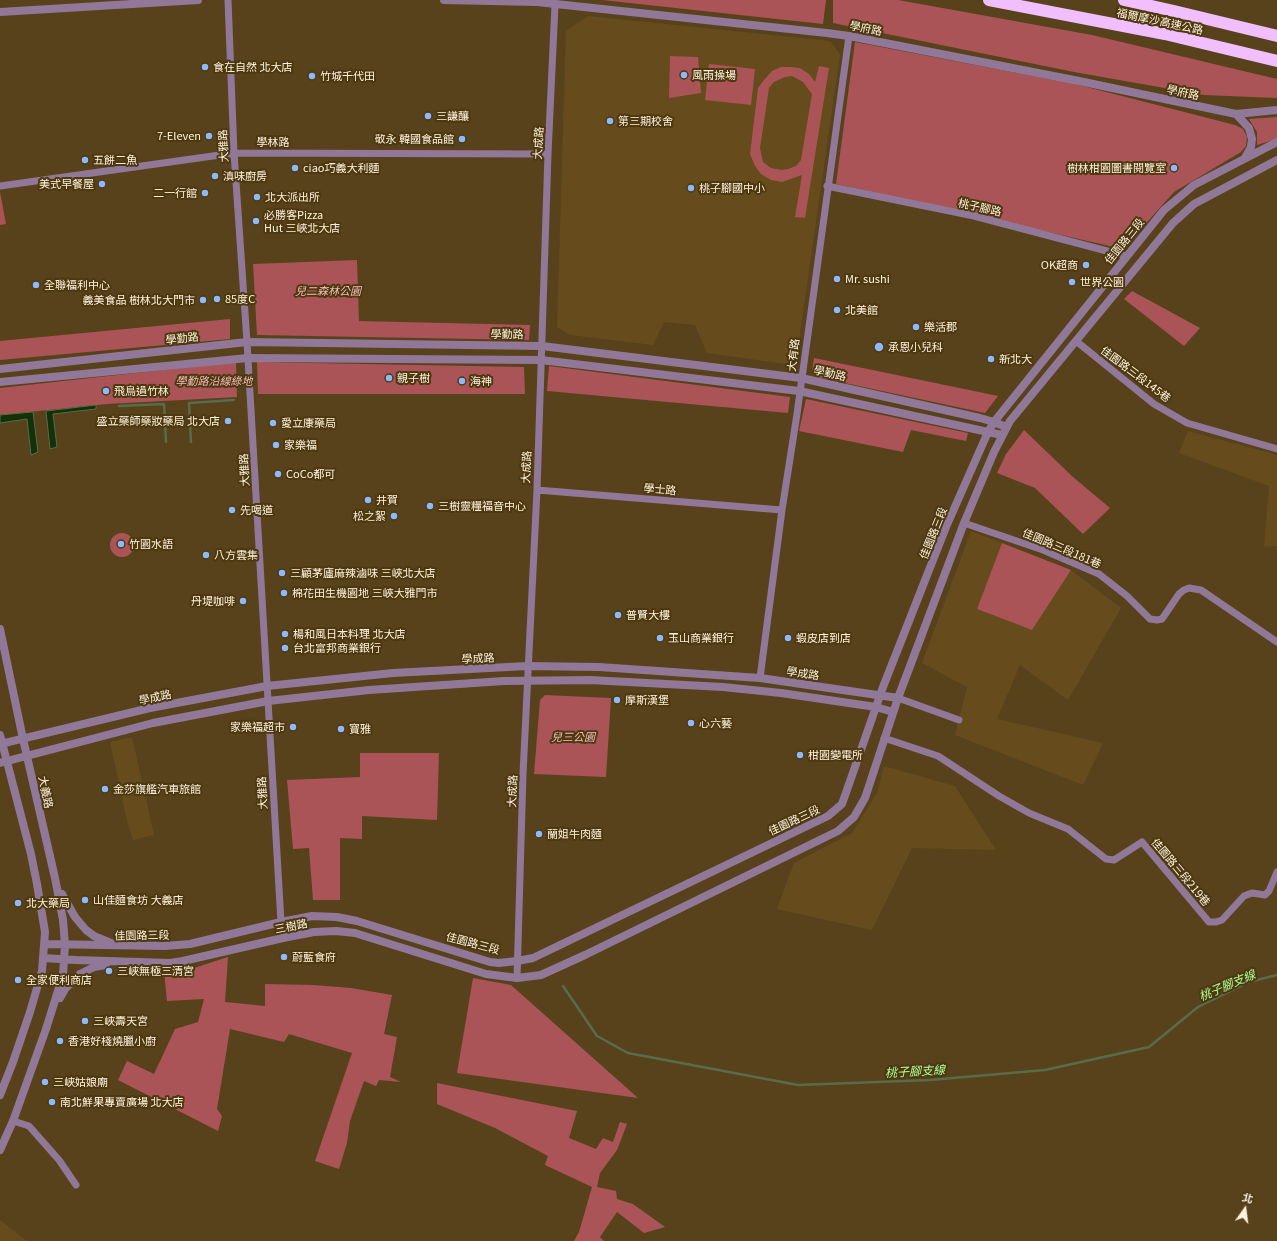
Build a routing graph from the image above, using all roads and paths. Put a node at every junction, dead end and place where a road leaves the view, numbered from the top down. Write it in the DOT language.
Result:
graph roads {
  1 [pos="198,0"];
  2 [pos="228,0"];
  3 [pos="444,0"];
  4 [pos="989,0"];
  5 [pos="1124,0"];
  6 [pos="88,3"];
  7 [pos="555,5"];
  8 [pos="0,12"];
  9 [pos="849,36"];
  10 [pos="1277,36"];
  11 [pos="1277,62"];
  12 [pos="1277,110"];
  13 [pos="1236,114"];
  14 [pos="1277,142"];
  15 [pos="234,153"];
  16 [pos="548,154"];
  17 [pos="1245,158"];
  18 [pos="1277,160"];
  19 [pos="0,186"];
  20 [pos="827,186"];
  21 [pos="1126,256"];
  22 [pos="1076,341"];
  23 [pos="247,342"];
  24 [pos="542,346"];
  25 [pos="248,358"];
  26 [pos="541,360"];
  27 [pos="0,369"];
  28 [pos="801,378"];
  29 [pos="0,382"];
  30 [pos="799,392"];
  31 [pos="994,422"];
  32 [pos="1006,427"];
  33 [pos="988,432"];
  34 [pos="1002,435"];
  35 [pos="1277,449"];
  36 [pos="536,490"];
  37 [pos="782,510"];
  38 [pos="964,522"];
  39 [pos="0,629"];
  40 [pos="1277,642"];
  41 [pos="527,666"];
  42 [pos="760,678"];
  43 [pos="527,681"];
  44 [pos="267,686"];
  45 [pos="880,695"];
  46 [pos="898,698"];
  47 [pos="268,701"];
  48 [pos="876,707"];
  49 [pos="893,712"];
  50 [pos="959,720"];
  51 [pos="884,738"];
  52 [pos="23,739"];
  53 [pos="1,741"];
  54 [pos="27,756"];
  55 [pos="3,762"];
  56 [pos="1277,872"];
  57 [pos="55,878"];
  58 [pos="281,922"];
  59 [pos="283,938"];
  60 [pos="44,944"];
  61 [pos="65,944"];
  62 [pos="123,946"];
  63 [pos="44,958"];
  64 [pos="64,960"];
  65 [pos="135,961"];
  66 [pos="517,961"];
  67 [pos="517,978"];
  68 [pos="46,1029"];
  69 [pos="0,1095"];
  70 [pos="13,1120"];
  71 [pos="0,1150"];
  72 [pos="76,1185"];
  1 -- 6 [label="street"];
  2 -- 15 [label="street, 大雅路"];
  3 -- 7 [label="street, 學府路"];
  4 -- 11 [label="highway, 福爾摩沙高速公路"];
  5 -- 10 [label="highway, 福爾摩沙高速公路"];
  6 -- 8 [label="street"];
  7 -- 9 [label="street, 學府路"];
  7 -- 16 [label="street, 大成路"];
  9 -- 13 [label="street, 學府路"];
  9 -- 20 [label="street, 大有路"];
  12 -- 13 [label="street, 學府路"];
  13 -- 17 [label="street"];
  14 -- 17 [label="street, 佳園路三段"];
  15 -- 16 [label="street, 學林路"];
  15 -- 19 [label="street, 學林路"];
  15 -- 23 [label="street, 大雅路"];
  16 -- 24 [label="street, 大成路"];
  17 -- 21 [label="street, 佳園路三段"];
  18 -- 22 [label="street"];
  20 -- 21 [label="street, 桃子腳路"];
  20 -- 28 [label="street, 大有路"];
  21 -- 31 [label="street, 佳園路三段"];
  22 -- 32 [label="street"];
  22 -- 35 [label="street, 佳園路三段145巷"];
  23 -- 24 [label="street, 學勤路"];
  23 -- 25 [label="street, 大雅路"];
  23 -- 27 [label="street, 學勤路"];
  24 -- 26 [label="street, 大成路"];
  24 -- 28 [label="street, 學勤路"];
  25 -- 26 [label="street"];
  25 -- 29 [label="street"];
  25 -- 44 [label="street, 大雅路"];
  26 -- 30 [label="street"];
  26 -- 36 [label="street, 大成路"];
  28 -- 30 [label="street, 大有路"];
  28 -- 31 [label="street, 學勤路"];
  30 -- 33 [label="street"];
  30 -- 37 [label="street, 大有路"];
  31 -- 32 [label="street, 學勤路"];
  31 -- 33 [label="street, 佳園路三段"];
  32 -- 34 [label="street"];
  33 -- 34 [label="street"];
  33 -- 45 [label="street, 佳園路三段"];
  34 -- 38 [label="street"];
  36 -- 37 [label="street, 學士路"];
  36 -- 41 [label="street, 大成路"];
  37 -- 42 [label="street, 大有路"];
  38 -- 40 [label="street, 佳園路三段181巷"];
  38 -- 46 [label="street"];
  39 -- 52 [label="street, 大義路"];
  41 -- 42 [label="street, 學成路"];
  41 -- 43 [label="street, 大成路"];
  41 -- 44 [label="street, 學成路"];
  42 -- 45 [label="street, 學成路"];
  43 -- 47 [label="street, 學成路"];
  43 -- 48 [label="street, 學成路"];
  43 -- 66 [label="street, 大成路"];
  44 -- 47 [label="street, 大雅路"];
  44 -- 52 [label="street, 學成路"];
  45 -- 46 [label="street, 學成路"];
  45 -- 48 [label="street, 佳園路三段"];
  46 -- 49 [label="street"];
  46 -- 50 [label="street, 學成路"];
  47 -- 54 [label="street, 學成路"];
  47 -- 58 [label="street, 大雅路"];
  48 -- 49 [label="street, 學成路"];
  48 -- 66 [label="street, 佳園路三段"];
  49 -- 51 [label="street"];
  51 -- 56 [label="street, 佳園路三段219巷"];
  51 -- 67 [label="street"];
  52 -- 53 [label="street, 學成路"];
  52 -- 54 [label="street, 大義路"];
  53 -- 55 [label="street"];
  54 -- 55 [label="street, 學成路"];
  54 -- 57 [label="street, 大義路"];
  55 -- 60 [label="street"];
  57 -- 61 [label="street, 大義路"];
  57 -- 62 [label="street"];
  58 -- 59 [label="street, 大雅路"];
  58 -- 62 [label="street, 佳園路三段"];
  58 -- 66 [label="street, 佳園路三段"];
  59 -- 65 [label="street, 三樹路"];
  59 -- 67 [label="street, 三樹路"];
  60 -- 61 [label="street, 佳園路三段"];
  60 -- 63 [label="street"];
  61 -- 62 [label="street, 佳園路三段"];
  61 -- 64 [label="street, 大義路"];
  63 -- 64 [label="street, 三樹路"];
  63 -- 69 [label="street"];
  64 -- 65 [label="street, 三樹路"];
  64 -- 68 [label="street"];
  65 -- 68 [label="street"];
  66 -- 67 [label="street, 大成路"];
  68 -- 70 [label="street"];
  70 -- 71 [label="street"];
  70 -- 72 [label="street"];
}
